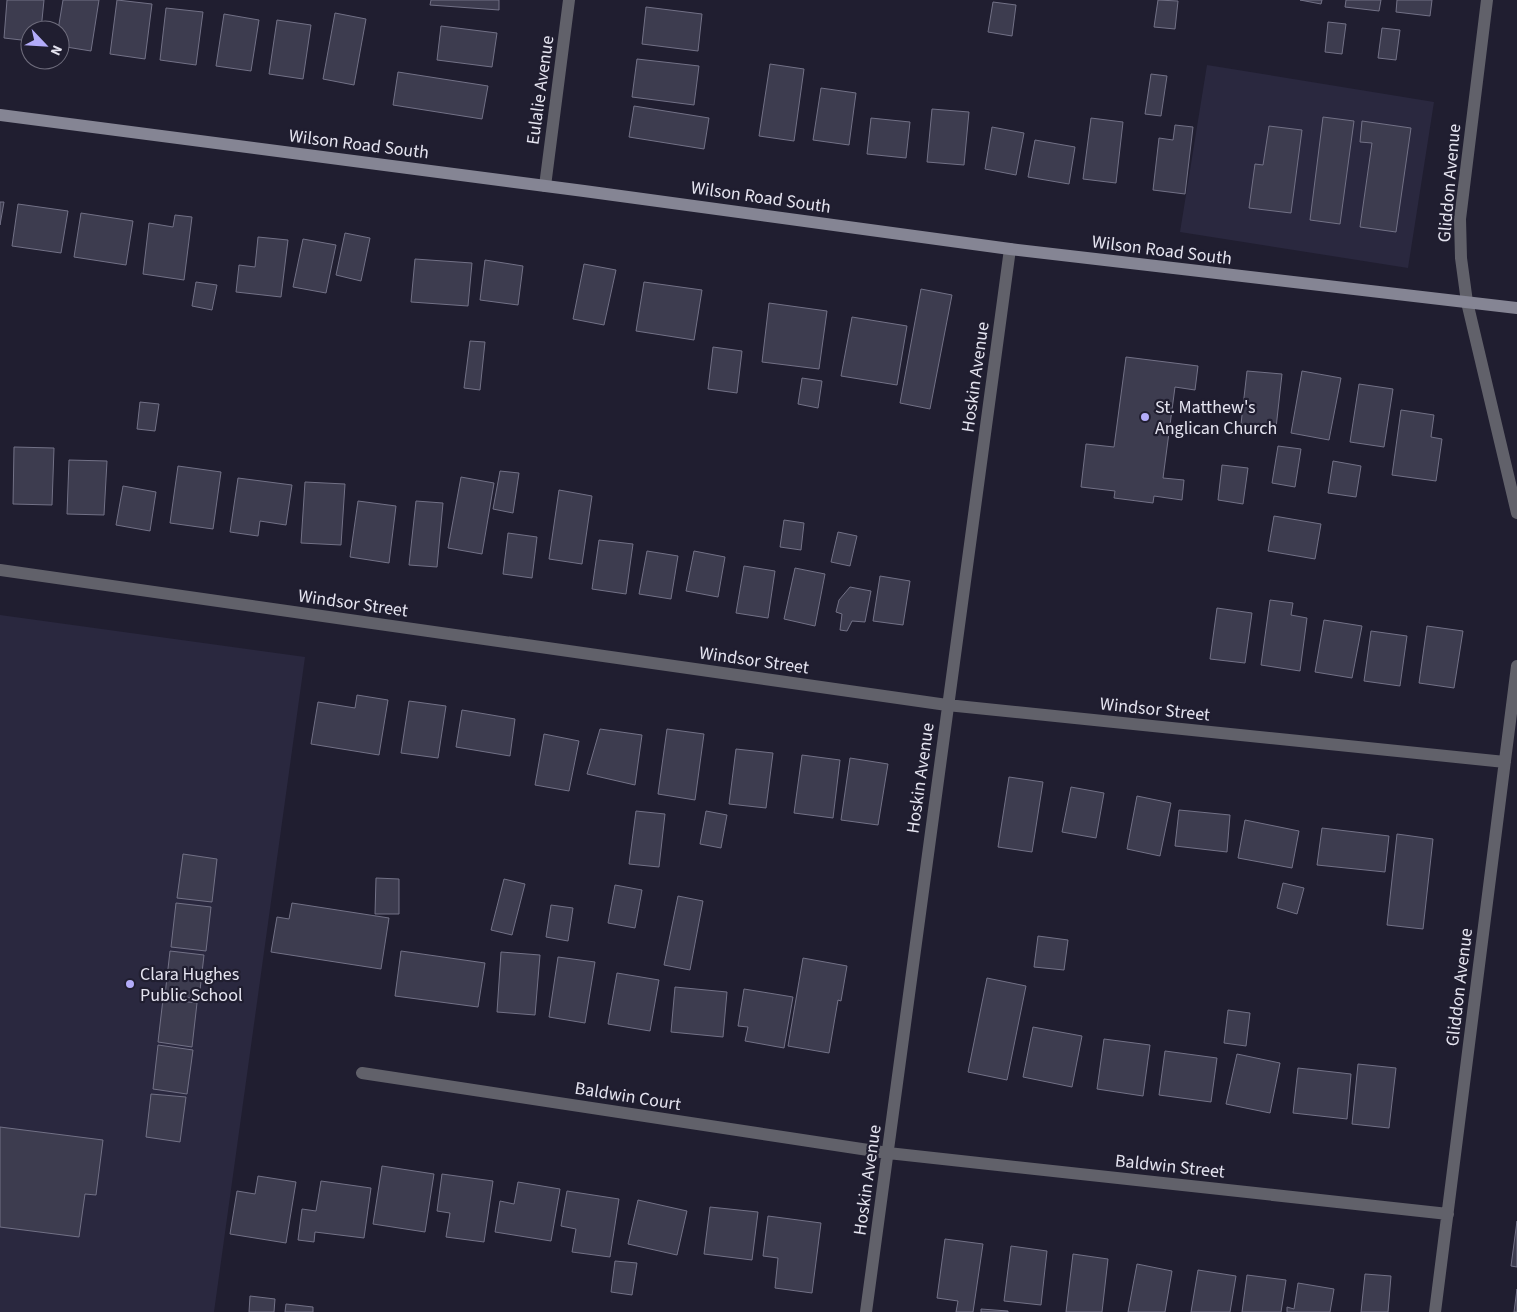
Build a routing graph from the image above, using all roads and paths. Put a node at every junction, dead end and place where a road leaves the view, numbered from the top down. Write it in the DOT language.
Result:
graph roads {
  1 [pos="570,0"];
  2 [pos="1486,0"];
  3 [pos="0,115"];
  4 [pos="545,186"];
  5 [pos="1010,249"];
  6 [pos="1467,302"];
  7 [pos="1517,308"];
  8 [pos="1517,513"];
  9 [pos="0,570"];
  10 [pos="1517,666"];
  11 [pos="948,705"];
  12 [pos="1505,762"];
  13 [pos="362,1073"];
  14 [pos="888,1154"];
  15 [pos="1448,1214"];
  16 [pos="866,1312"];
  17 [pos="1435,1312"];
  1 -- 4 [label="street, Eulalie Avenue"];
  2 -- 6 [label="street, Gliddon Avenue"];
  3 -- 4 [label="main road, Wilson Road South"];
  4 -- 5 [label="main road, Wilson Road South"];
  5 -- 6 [label="main road, Wilson Road South"];
  5 -- 11 [label="street, Hoskin Avenue"];
  6 -- 7 [label="main road, Wilson Road South"];
  6 -- 8 [label="street, Gliddon Avenue"];
  9 -- 11 [label="street, Windsor Street"];
  10 -- 12 [label="street, Gliddon Avenue"];
  11 -- 12 [label="street, Windsor Street"];
  11 -- 14 [label="street, Hoskin Avenue"];
  12 -- 15 [label="street, Gliddon Avenue"];
  13 -- 14 [label="street, Baldwin Court"];
  14 -- 15 [label="street, Baldwin Street"];
  14 -- 16 [label="street, Hoskin Avenue"];
  15 -- 17 [label="street, Gliddon Avenue"];
}
